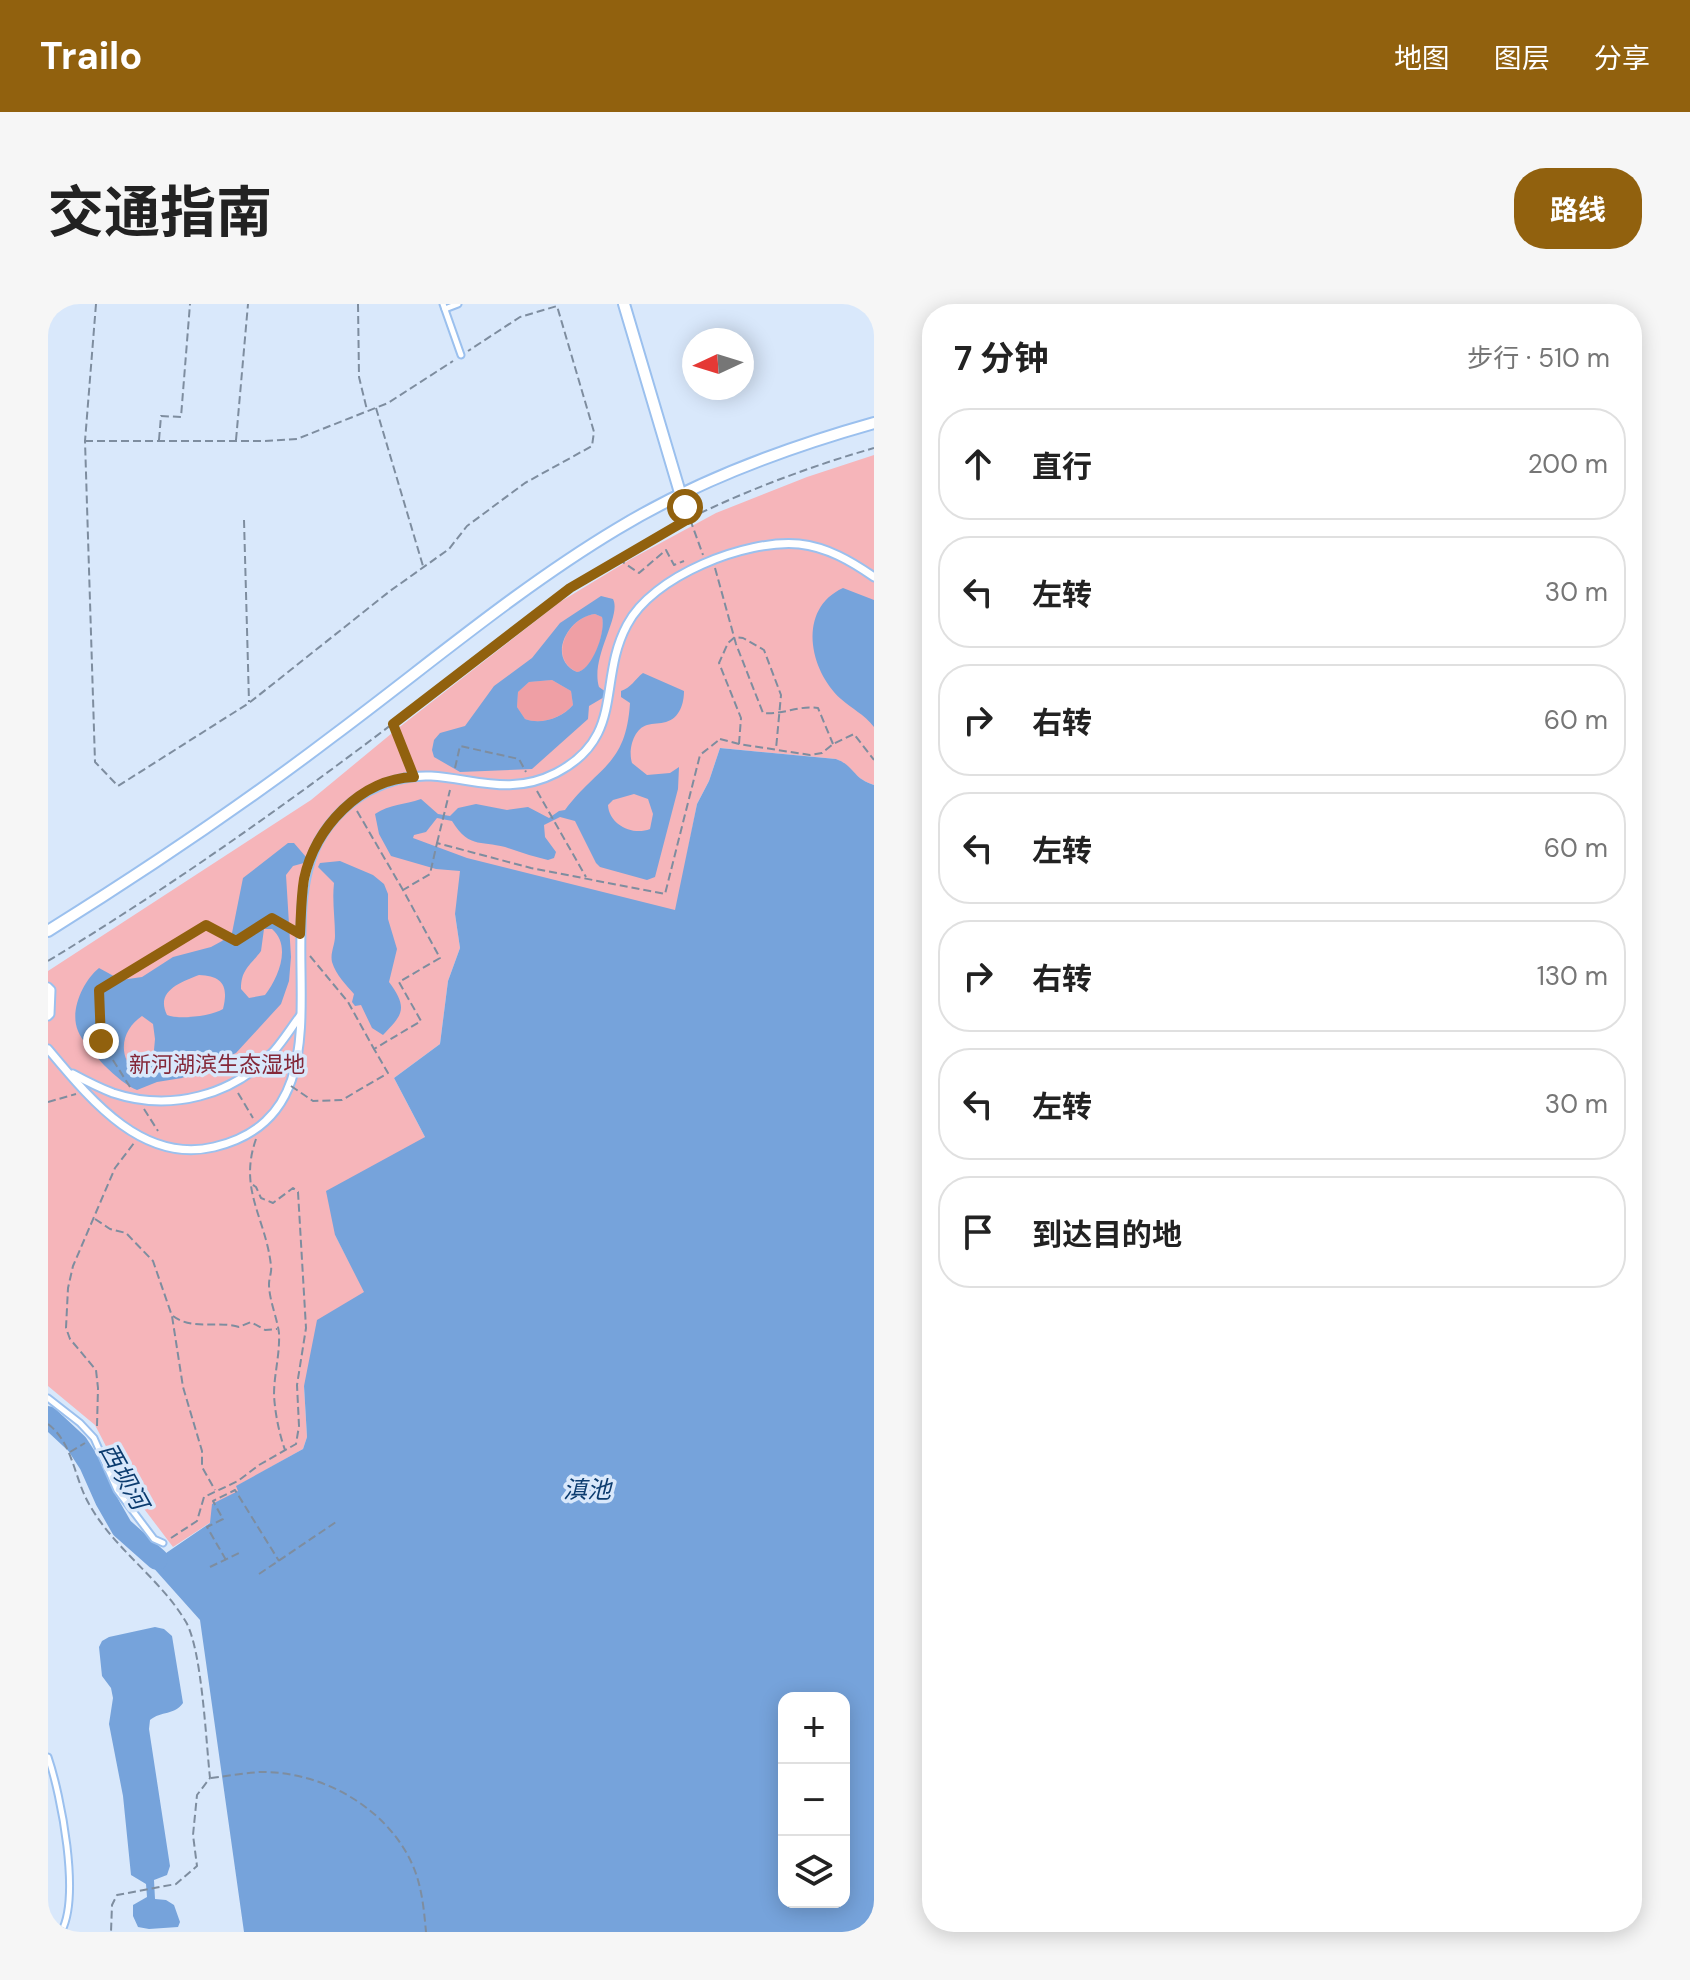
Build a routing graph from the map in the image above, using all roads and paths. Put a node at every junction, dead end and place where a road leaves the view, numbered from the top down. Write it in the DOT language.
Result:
graph roads {
  1 [pos="96,304"];
  2 [pos="190,304"];
  3 [pos="248,304"];
  4 [pos="358,304"];
  5 [pos="458,304"];
  6 [pos="564,304"];
  7 [pos="624,304"];
  8 [pos="444,306"];
  9 [pos="557,306"];
  10 [pos="461,355"];
  11 [pos="376,408"];
  12 [pos="367,411"];
  13 [pos="874,423"];
  14 [pos="85,441"];
  15 [pos="159,441"];
  16 [pos="236,441"];
  17 [pos="874,448"];
  18 [pos="681,496"];
  19 [pos="690,518"];
  20 [pos="244,520"];
  21 [pos="617,559"];
  22 [pos="689,560"];
  23 [pos="712,562"];
  24 [pos="423,567"];
  25 [pos="874,577"];
  26 [pos="735,637"];
  27 [pos="249,703"];
  28 [pos="780,714"];
  29 [pos="393,724"];
  30 [pos="739,744"];
  31 [pos="833,744"];
  32 [pos="776,749"];
  33 [pos="874,760"];
  34 [pos="414,777"];
  35 [pos="452,780"];
  36 [pos="532,782"];
  37 [pos="528,791"];
  38 [pos="349,814"];
  39 [pos="437,843"];
  40 [pos="586,877"];
  41 [pos="403,890"];
  42 [pos="48,931"];
  43 [pos="300,934"];
  44 [pos="48,961"];
  45 [pos="309,967"];
  46 [pos="48,987"];
  47 [pos="301,1014"];
  48 [pos="48,1016"];
  49 [pos="48,1049"];
  50 [pos="374,1049"];
  51 [pos="212,1053"];
  52 [pos="66,1071"];
  53 [pos="300,1080"];
  54 [pos="68,1085"];
  55 [pos="233,1085"];
  56 [pos="294,1089"];
  57 [pos="138,1099"];
  58 [pos="292,1099"];
  59 [pos="48,1102"];
  60 [pos="258,1127"];
  61 [pos="262,1135"];
  62 [pos="136,1139"];
  63 [pos="257,1139"];
  64 [pos="245,1145"];
  65 [pos="142,1146"];
  66 [pos="169,1149"];
  67 [pos="250,1183"];
  68 [pos="95,1219"];
  69 [pos="172,1316"];
  70 [pos="278,1329"];
  71 [pos="48,1398"];
  72 [pos="48,1424"];
  73 [pos="92,1439"];
  74 [pos="286,1451"];
  75 [pos="69,1452"];
  76 [pos="215,1491"];
  77 [pos="204,1497"];
  78 [pos="213,1501"];
  79 [pos="336,1522"];
  80 [pos="163,1543"];
  81 [pos="239,1553"];
  82 [pos="226,1560"];
  83 [pos="279,1561"];
  84 [pos="210,1567"];
  85 [pos="259,1574"];
  86 [pos="48,1757"];
  87 [pos="210,1778"];
  88 [pos="61,1932"];
  89 [pos="111,1932"];
  90 [pos="426,1932"];
  1 -- 14 [label="path"];
  2 -- 15 [label="path"];
  3 -- 16 [label="path"];
  4 -- 12 [label="path"];
  5 -- 8 [label="lane"];
  6 -- 9 [label="path"];
  7 -- 18 [label="street"];
  8 -- 10 [label="lane"];
  9 -- 10 [label="path"];
  9 -- 24 [label="path"];
  10 -- 11 [label="path"];
  11 -- 12 [label="path"];
  11 -- 24 [label="path"];
  12 -- 16 [label="path"];
  13 -- 18 [label="street"];
  14 -- 15 [label="path"];
  14 -- 27 [label="path"];
  15 -- 16 [label="path"];
  17 -- 19 [label="path"];
  18 -- 19 [label="path"];
  18 -- 42 [label="street"];
  19 -- 21 [label="path"];
  19 -- 23 [label="path"];
  20 -- 27 [label="path"];
  21 -- 22 [label="path"];
  21 -- 29 [label="path"];
  23 -- 25 [label="street"];
  23 -- 26 [label="path"];
  23 -- 36 [label="street"];
  24 -- 27 [label="path"];
  26 -- 28 [label="path"];
  26 -- 28 [label="path"];
  26 -- 30 [label="path"];
  28 -- 31 [label="path"];
  28 -- 32 [label="path"];
  29 -- 34 [label="path"];
  29 -- 44 [label="path"];
  30 -- 32 [label="path"];
  30 -- 40 [label="path, bridge"];
  31 -- 32 [label="path"];
  31 -- 33 [label="path"];
  34 -- 35 [label="street"];
  34 -- 43 [label="street"];
  35 -- 36 [label="street"];
  35 -- 36 [label="path"];
  35 -- 39 [label="path"];
  37 -- 40 [label="path"];
  38 -- 41 [label="path"];
  39 -- 40 [label="path, bridge"];
  39 -- 41 [label="path, bridge"];
  41 -- 50 [label="path, bridge"];
  43 -- 47 [label="street"];
  43 -- 57 [label="path"];
  45 -- 50 [label="path"];
  46 -- 48 [label="street"];
  47 -- 55 [label="street"];
  47 -- 56 [label="street"];
  49 -- 52 [label="street"];
  50 -- 56 [label="path, bridge"];
  51 -- 55 [label="path"];
  52 -- 57 [label="street"];
  52 -- 62 [label="street"];
  53 -- 56 [label="path"];
  54 -- 59 [label="path"];
  55 -- 57 [label="street"];
  55 -- 60 [label="path"];
  56 -- 58 [label="path"];
  56 -- 60 [label="street"];
  57 -- 66 [label="path"];
  60 -- 66 [label="street"];
  61 -- 63 [label="path"];
  62 -- 65 [label="path"];
  62 -- 66 [label="street"];
  62 -- 68 [label="path"];
  63 -- 64 [label="path"];
  63 -- 67 [label="path"];
  67 -- 70 [label="path"];
  67 -- 74 [label="path"];
  68 -- 69 [label="path"];
  68 -- 73 [label="path"];
  69 -- 70 [label="path"];
  69 -- 76 [label="path"];
  70 -- 74 [label="path"];
  71 -- 73 [label="lane"];
  72 -- 75 [label="path"];
  73 -- 75 [label="path"];
  73 -- 80 [label="lane"];
  74 -- 76 [label="path"];
  75 -- 87 [label="path"];
  76 -- 77 [label="path"];
  77 -- 78 [label="path"];
  77 -- 80 [label="path"];
  78 -- 82 [label="path"];
  78 -- 83 [label="path"];
  79 -- 83 [label="path"];
  81 -- 82 [label="path"];
  82 -- 84 [label="path"];
  83 -- 85 [label="path"];
  86 -- 88 [label="lane"];
  87 -- 89 [label="path"];
  87 -- 90 [label="path"];
}
